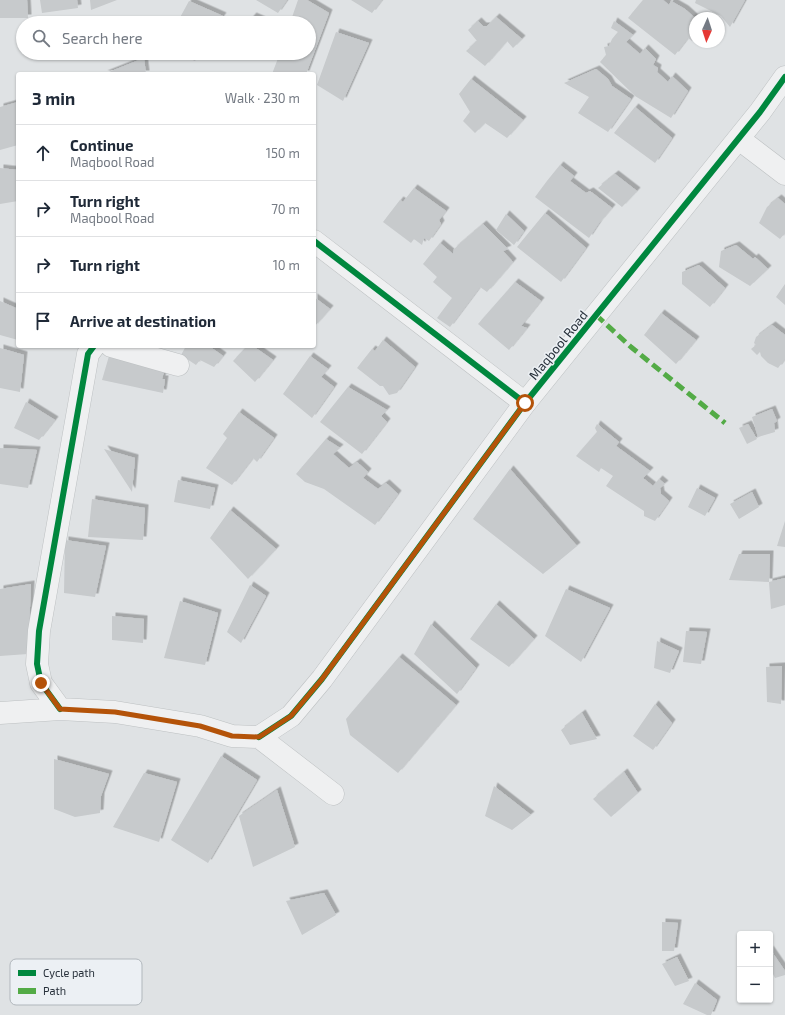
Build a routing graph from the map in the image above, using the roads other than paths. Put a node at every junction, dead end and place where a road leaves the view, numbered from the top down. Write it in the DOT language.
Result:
graph roads {
  1 [pos="785,78"];
  2 [pos="739,139"];
  3 [pos="785,174"];
  4 [pos="316,243"];
  5 [pos="92,348"];
  6 [pos="118,348"];
  7 [pos="178,365"];
  8 [pos="525,403"];
  9 [pos="60,709"];
  10 [pos="0,713"];
  11 [pos="259,737"];
  12 [pos="333,794"];
  1 -- 2 [label="street, Maqbool Road"];
  2 -- 3 [label="street"];
  2 -- 8 [label="street, Maqbool Road"];
  4 -- 8 [label="street"];
  5 -- 9 [label="street"];
  6 -- 7 [label="street"];
  8 -- 11 [label="street, Maqbool Road"];
  9 -- 10 [label="street"];
  9 -- 11 [label="street"];
  11 -- 12 [label="street"];
}
